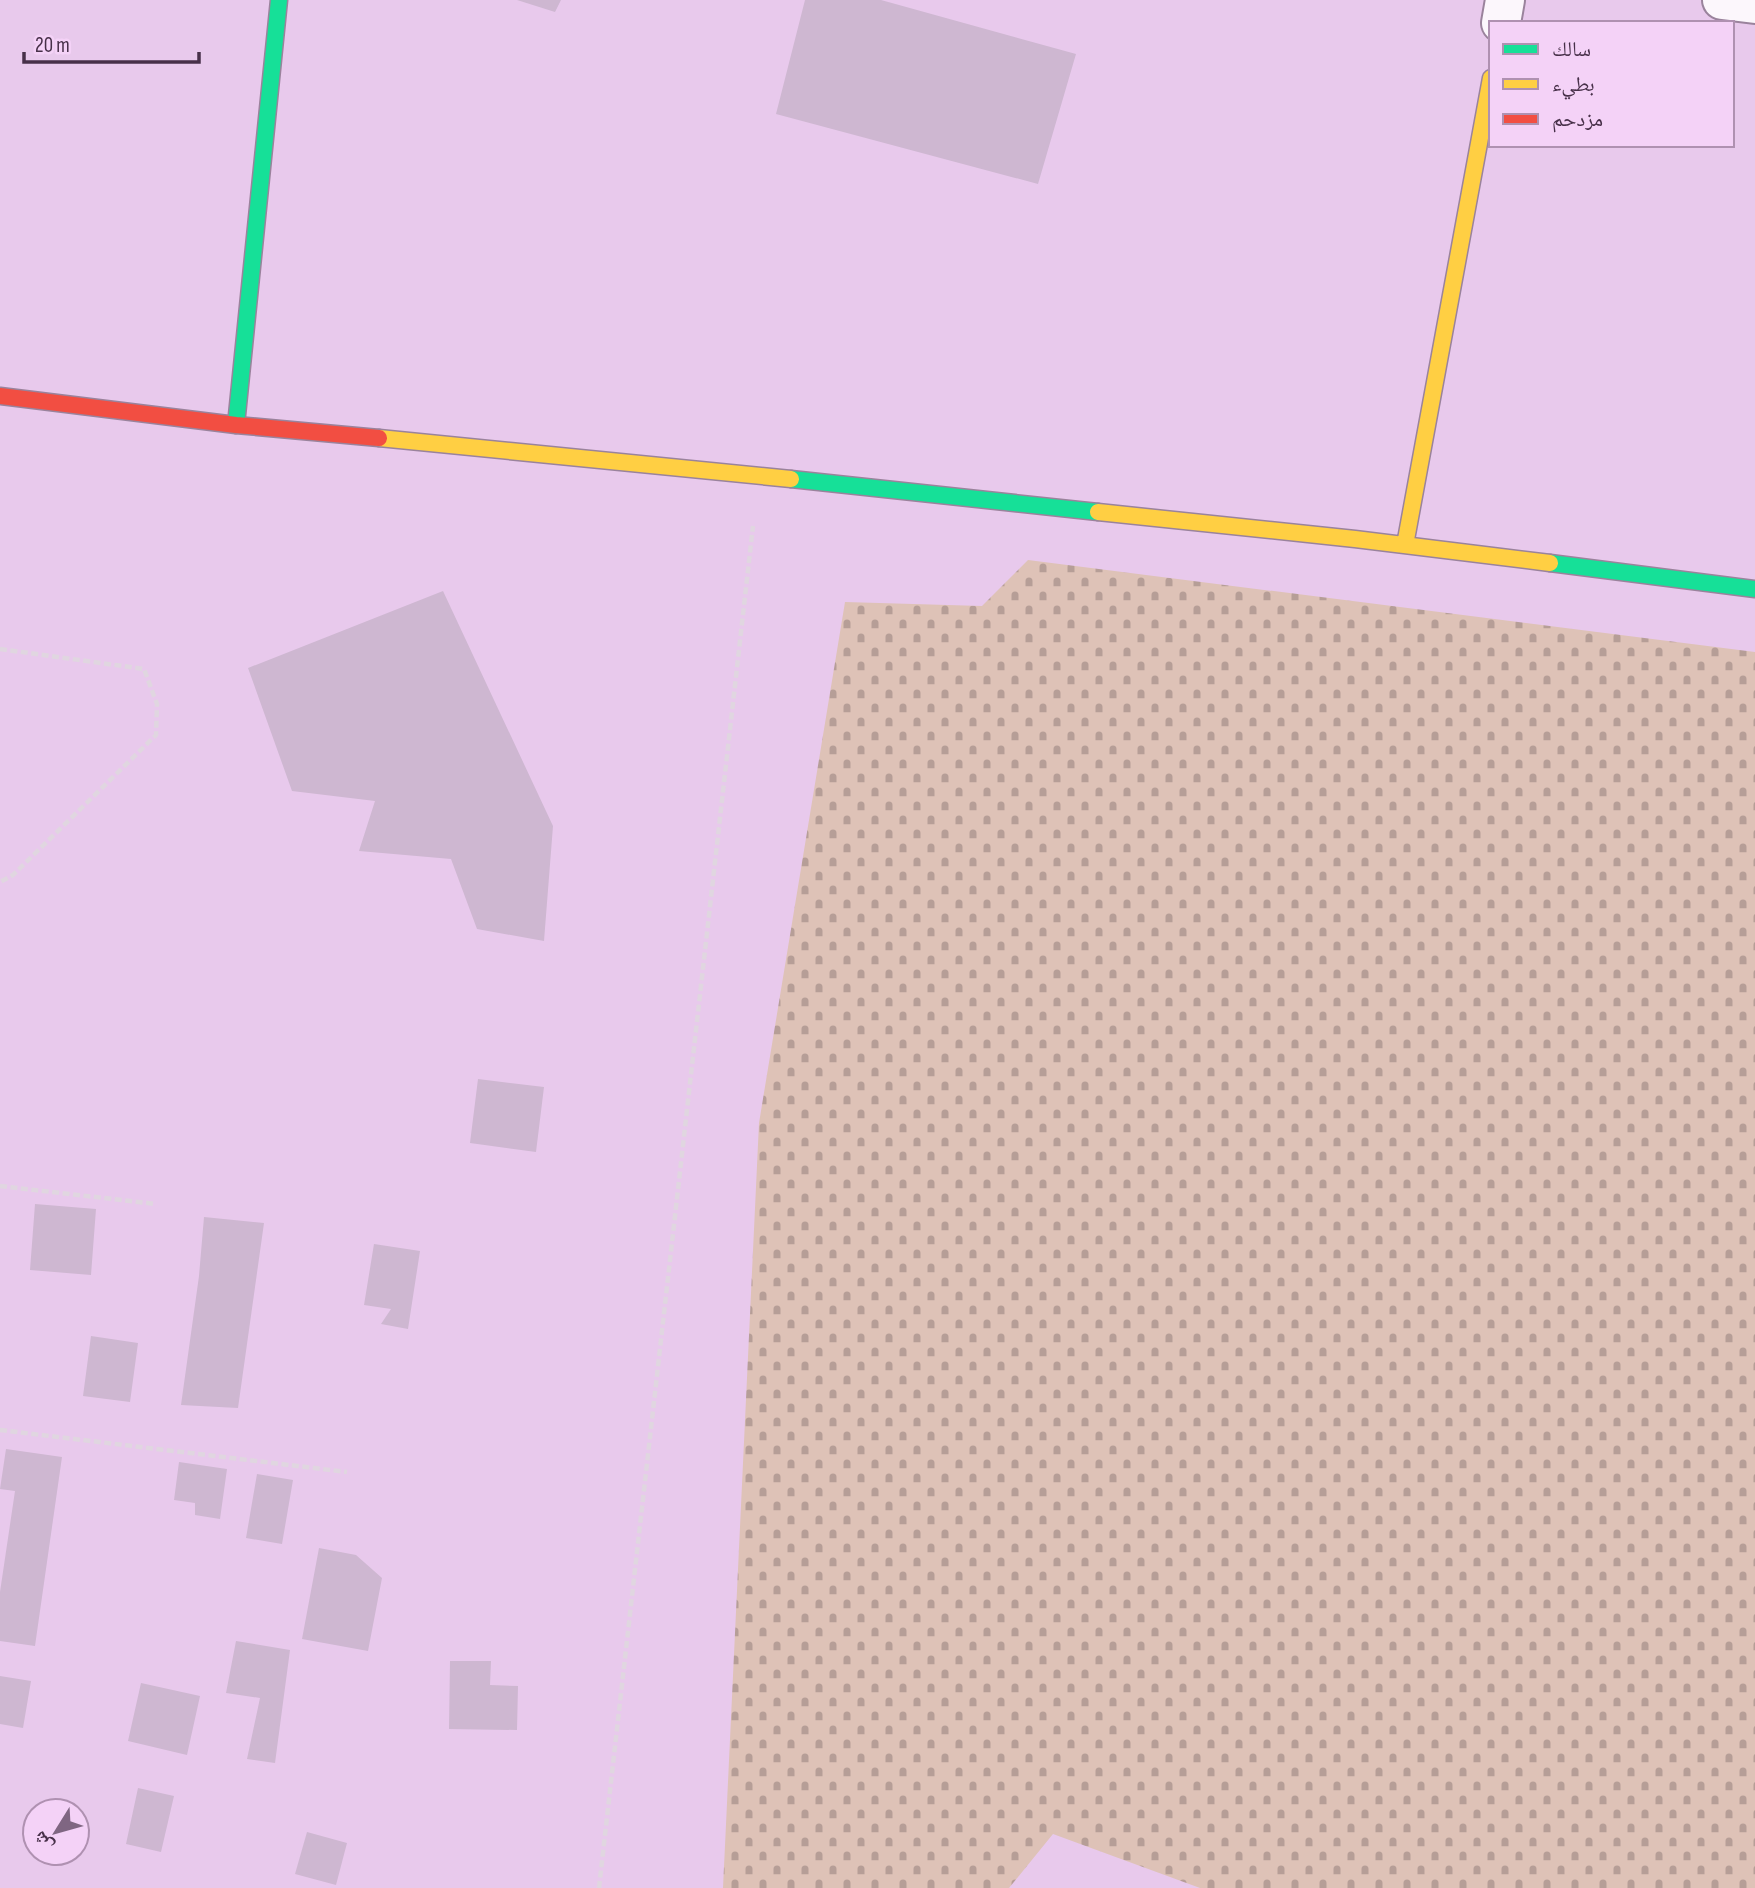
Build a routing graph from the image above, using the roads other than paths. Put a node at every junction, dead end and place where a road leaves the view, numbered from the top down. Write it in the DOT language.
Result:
graph roads {
  1 [pos="279,0"];
  2 [pos="1505,0"];
  3 [pos="1722,0"];
  4 [pos="1755,4"];
  5 [pos="1501,21"];
  6 [pos="1489,89"];
  7 [pos="0,396"];
  8 [pos="236,425"];
  9 [pos="1405,545"];
  10 [pos="1755,589"];
  1 -- 8 [label="main road"];
  2 -- 5 [label="street"];
  3 -- 4 [label="street"];
  6 -- 9 [label="main road"];
  7 -- 8 [label="main road"];
  8 -- 9 [label="main road"];
  9 -- 10 [label="main road"];
}
